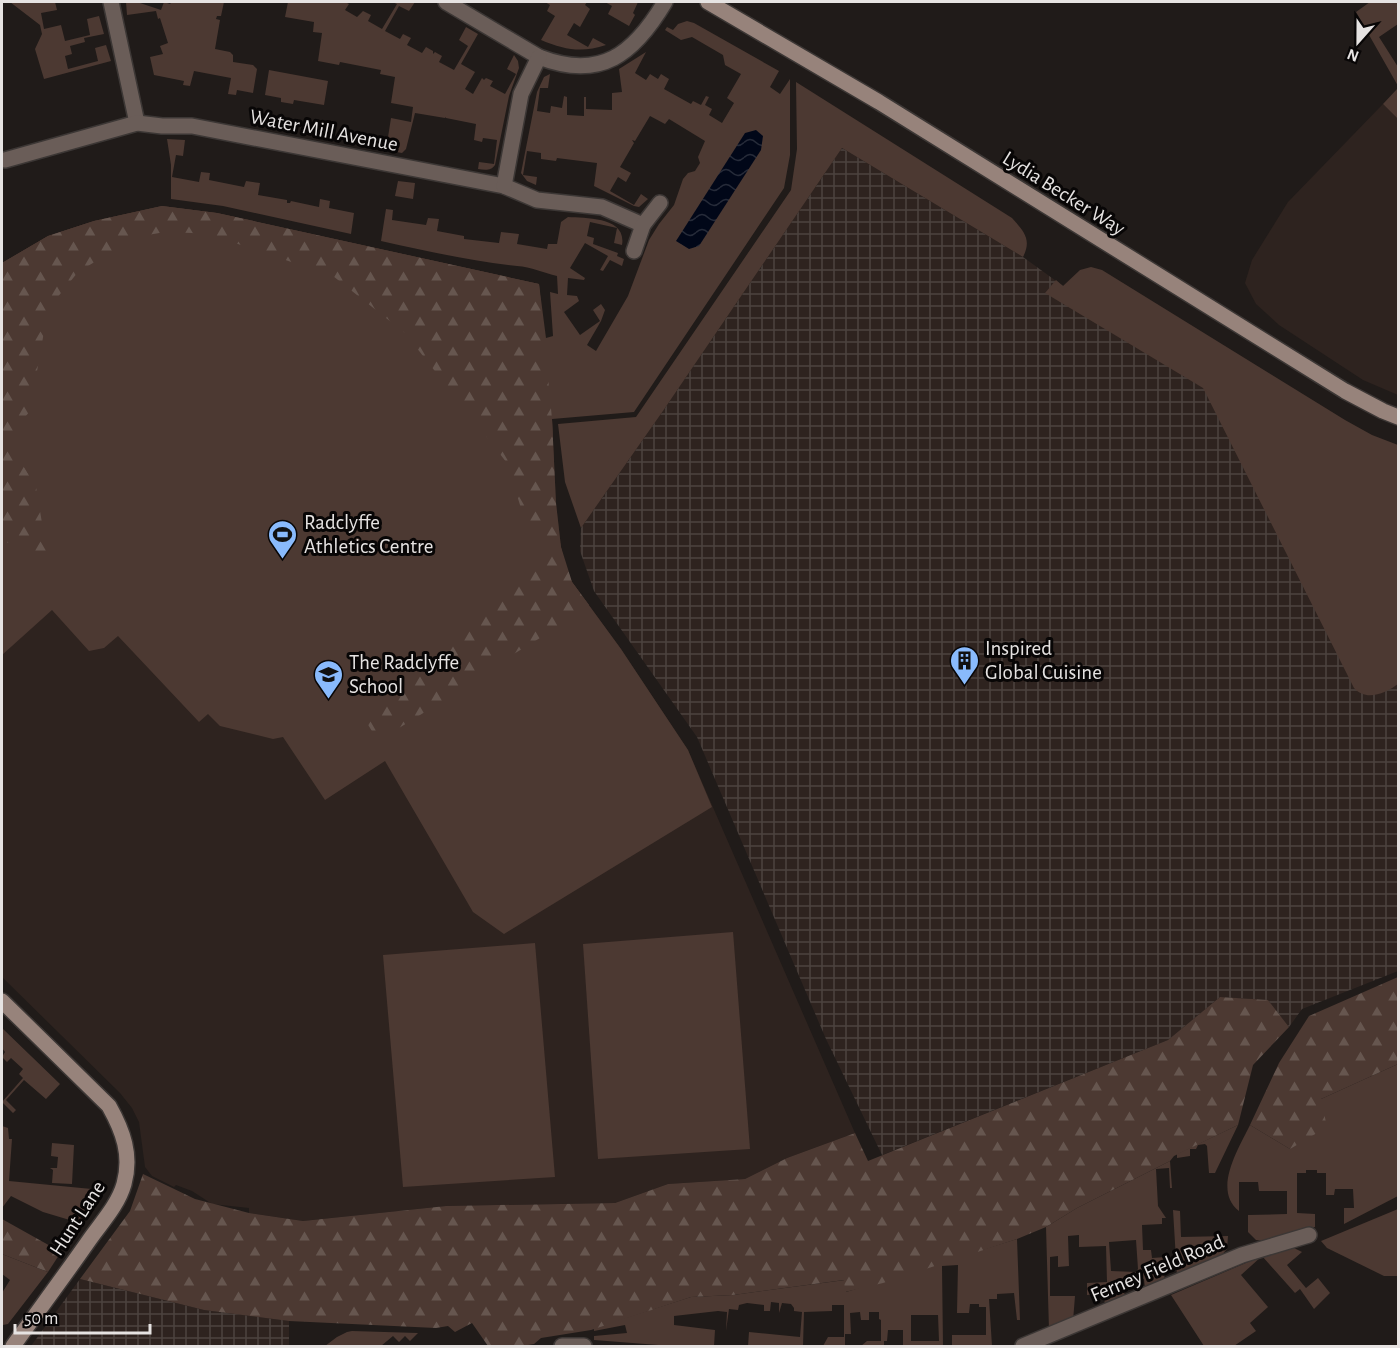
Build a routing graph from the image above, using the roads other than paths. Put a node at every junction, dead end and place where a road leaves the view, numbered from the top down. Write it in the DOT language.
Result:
graph roads {
  1 [pos="111,2"];
  2 [pos="446,2"];
  3 [pos="665,2"];
  4 [pos="708,2"];
  5 [pos="539,57"];
  6 [pos="137,123"];
  7 [pos="5,160"];
  8 [pos="504,186"];
  9 [pos="660,204"];
  10 [pos="643,225"];
  11 [pos="634,252"];
  12 [pos="1398,417"];
  13 [pos="2,1001"];
  14 [pos="1309,1235"];
  15 [pos="12,1347"];
  16 [pos="562,1347"];
  17 [pos="585,1347"];
  18 [pos="1023,1347"];
  1 -- 6 [label="street"];
  2 -- 5 [label="street"];
  3 -- 5 [label="street"];
  4 -- 12 [label="street, Lydia Becker Way"];
  5 -- 8 [label="street"];
  6 -- 7 [label="street, Water Mill Avenue"];
  6 -- 8 [label="street, Water Mill Avenue"];
  8 -- 10 [label="street, Water Mill Avenue"];
  9 -- 10 [label="street"];
  10 -- 11 [label="street"];
  13 -- 15 [label="street, Hunt Lane"];
  14 -- 18 [label="street, Ferney Field Road"];
  16 -- 17 [label="street"];
}
